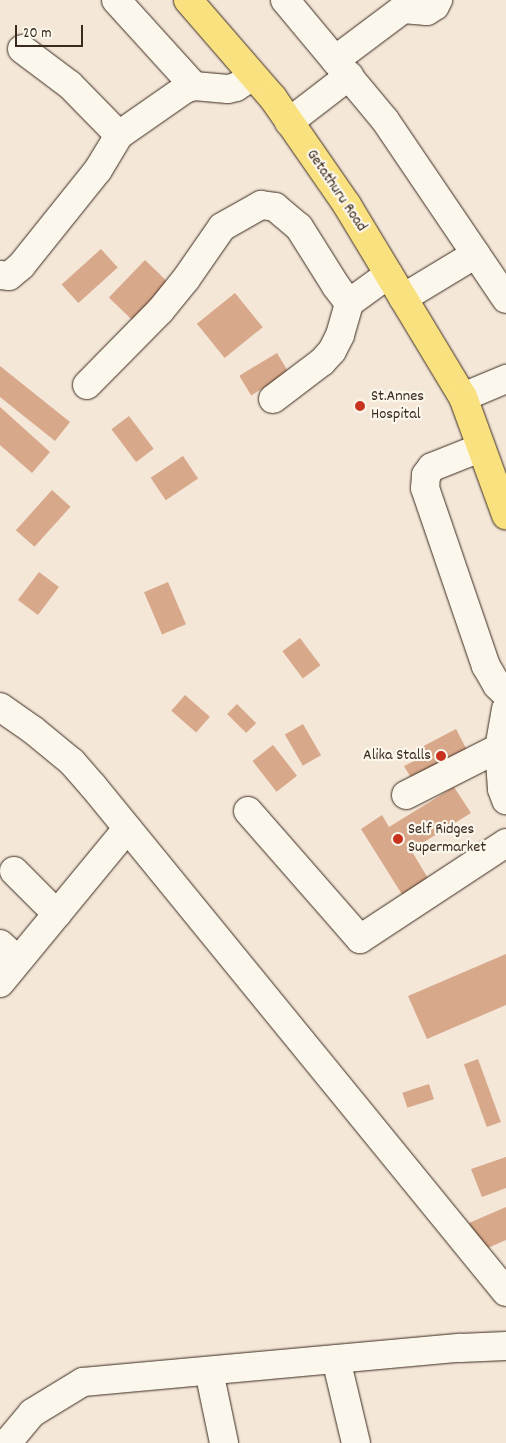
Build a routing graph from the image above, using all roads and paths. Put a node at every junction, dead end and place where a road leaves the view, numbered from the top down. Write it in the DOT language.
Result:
graph roads {
  1 [pos="116,0"];
  2 [pos="188,0"];
  3 [pos="285,0"];
  4 [pos="438,0"];
  5 [pos="22,49"];
  6 [pos="342,68"];
  7 [pos="253,76"];
  8 [pos="194,86"];
  9 [pos="289,122"];
  10 [pos="119,135"];
  11 [pos="476,254"];
  12 [pos="389,274"];
  13 [pos="0,275"];
  14 [pos="403,298"];
  15 [pos="506,299"];
  16 [pos="349,303"];
  17 [pos="506,379"];
  18 [pos="87,385"];
  19 [pos="462,397"];
  20 [pos="273,399"];
  21 [pos="480,448"];
  22 [pos="500,479"];
  23 [pos="506,515"];
  24 [pos="506,694"];
  25 [pos="0,707"];
  26 [pos="506,709"];
  27 [pos="499,748"];
  28 [pos="406,794"];
  29 [pos="506,800"];
  30 [pos="248,812"];
  31 [pos="127,829"];
  32 [pos="506,843"];
  33 [pos="14,871"];
  34 [pos="57,914"];
  35 [pos="9,952"];
  36 [pos="0,983"];
  37 [pos="506,1292"];
  38 [pos="506,1346"];
  39 [pos="336,1359"];
  40 [pos="209,1371"];
  41 [pos="7,1443"];
  42 [pos="224,1443"];
  43 [pos="356,1443"];
  1 -- 8 [label="street"];
  2 -- 7 [label="main road, Getathuru Road"];
  3 -- 6 [label="street"];
  4 -- 6 [label="street"];
  5 -- 10 [label="street"];
  6 -- 9 [label="street"];
  6 -- 11 [label="street"];
  7 -- 8 [label="street"];
  7 -- 9 [label="main road, Getathuru Road"];
  8 -- 10 [label="street"];
  9 -- 12 [label="main road, Getathuru Road"];
  10 -- 13 [label="street"];
  11 -- 14 [label="street"];
  11 -- 15 [label="street"];
  12 -- 14 [label="main road, Getathuru Road"];
  12 -- 16 [label="street"];
  14 -- 19 [label="main road, Getathuru Road"];
  16 -- 18 [label="street"];
  16 -- 20 [label="street"];
  17 -- 19 [label="street"];
  19 -- 21 [label="main road, Getathuru Road"];
  21 -- 22 [label="main road, Getathuru Road"];
  21 -- 24 [label="street"];
  22 -- 23 [label="main road, Getathuru Road"];
  25 -- 31 [label="street"];
  26 -- 27 [label="street"];
  27 -- 28 [label="street"];
  27 -- 29 [label="street"];
  30 -- 32 [label="street"];
  31 -- 34 [label="street"];
  31 -- 37 [label="street"];
  33 -- 34 [label="street"];
  34 -- 35 [label="street"];
  35 -- 36 [label="street"];
  38 -- 39 [label="street"];
  39 -- 40 [label="street"];
  39 -- 43 [label="street"];
  40 -- 41 [label="street"];
  40 -- 42 [label="street"];
}
